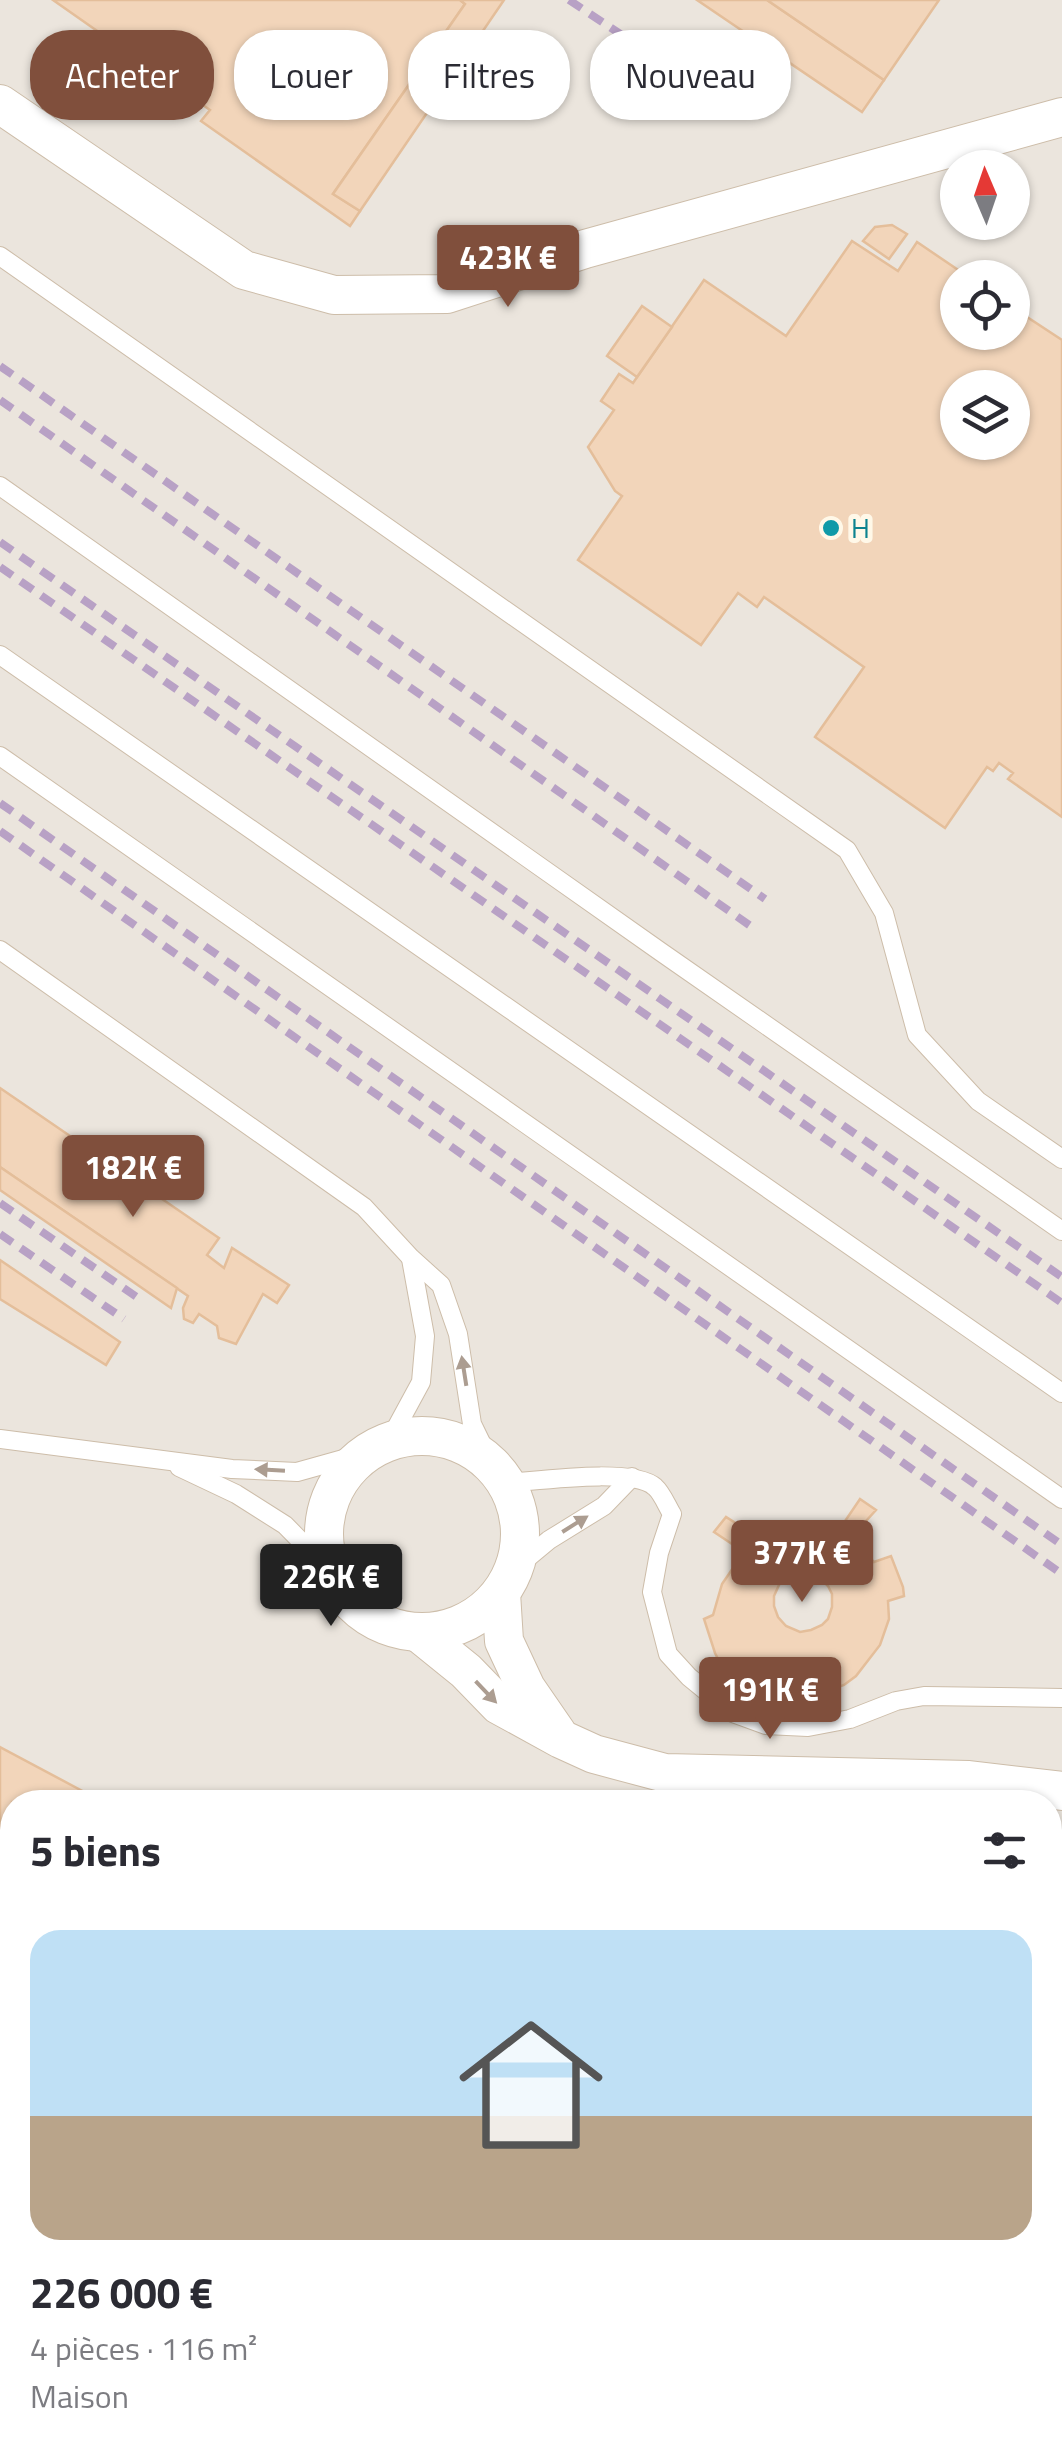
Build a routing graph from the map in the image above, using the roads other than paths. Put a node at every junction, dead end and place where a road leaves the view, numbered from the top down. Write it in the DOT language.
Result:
graph roads {
  1 [pos="0,104"];
  2 [pos="1062,118"];
  3 [pos="0,256"];
  4 [pos="0,486"];
  5 [pos="0,655"];
  6 [pos="0,756"];
  7 [pos="0,950"];
  8 [pos="1062,1159"];
  9 [pos="1062,1231"];
  10 [pos="410,1258"];
  11 [pos="1062,1393"];
  12 [pos="0,1439"];
  13 [pos="377,1447"];
  14 [pos="166,1460"];
  15 [pos="498,1473"];
  16 [pos="632,1476"];
  17 [pos="1062,1499"];
  18 [pos="331,1572"];
  19 [pos="508,1581"];
  20 [pos="419,1633"];
  21 [pos="1062,1698"];
  22 [pos="561,1739"];
  23 [pos="1062,1773"];
  24 [pos="970,1780"];
  25 [pos="1062,1790"];
  1 -- 2 [label="street"];
  3 -- 8 [label="lane"];
  4 -- 9 [label="lane"];
  5 -- 11 [label="lane"];
  6 -- 17 [label="lane"];
  7 -- 10 [label="lane"];
  10 -- 13 [label="lane"];
  15 -- 10 [label="lane, one-way"];
  12 -- 14 [label="lane"];
  13 -- 14 [label="lane, one-way"];
  13 -- 15 [label="street"];
  13 -- 18 [label="street"];
  14 -- 18 [label="lane"];
  15 -- 16 [label="lane"];
  15 -- 19 [label="street"];
  19 -- 16 [label="lane, one-way"];
  16 -- 21 [label="lane"];
  18 -- 20 [label="street"];
  19 -- 20 [label="street"];
  19 -- 22 [label="street"];
  20 -- 22 [label="street, one-way"];
  22 -- 24 [label="street"];
  23 -- 24 [label="street"];
  24 -- 25 [label="street"];
}
